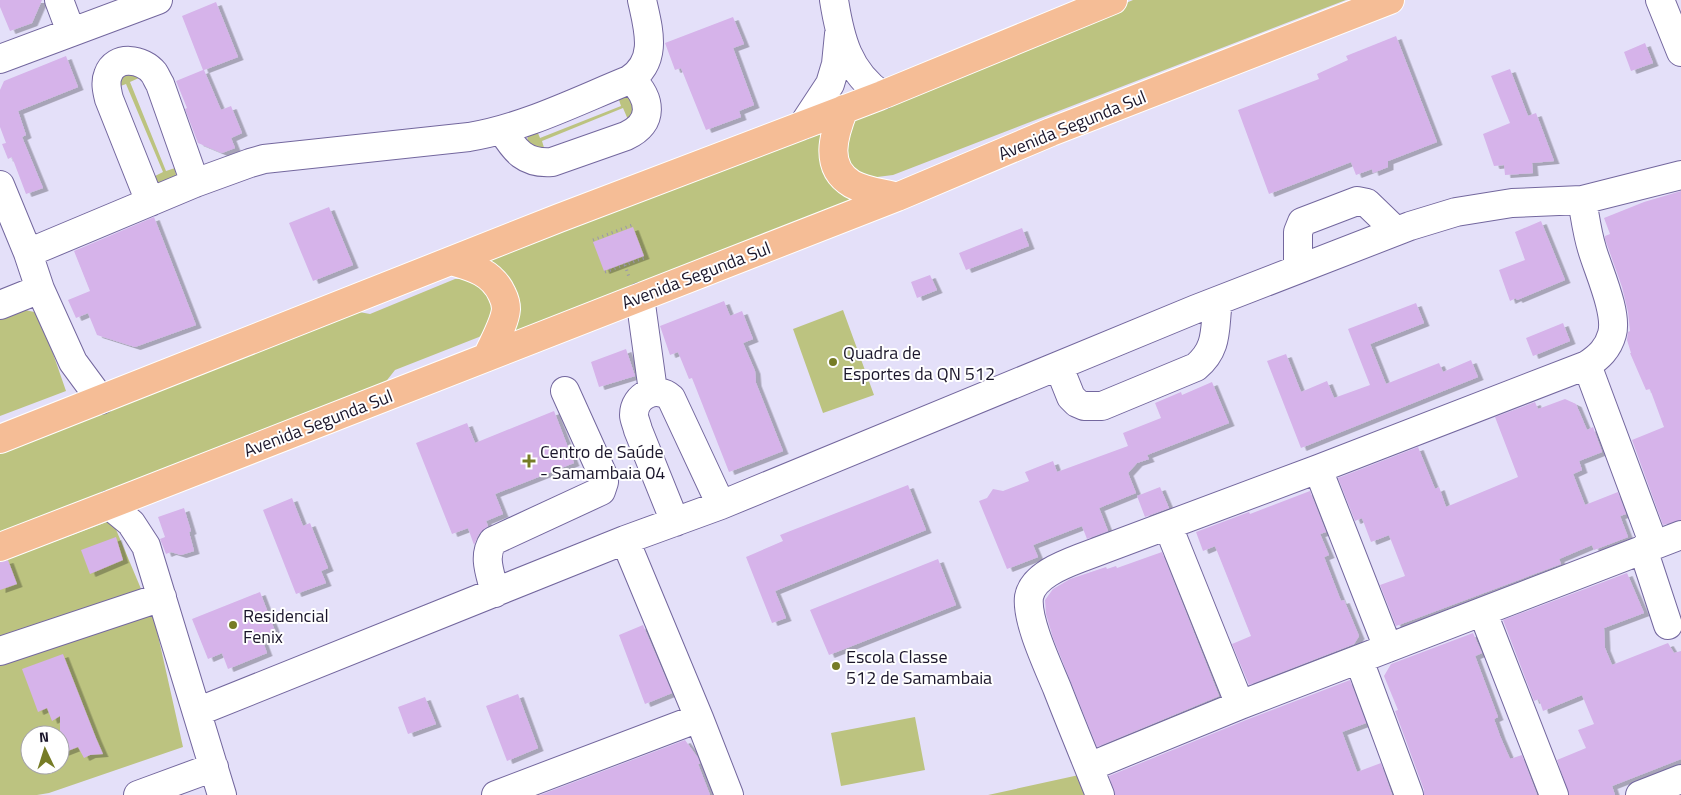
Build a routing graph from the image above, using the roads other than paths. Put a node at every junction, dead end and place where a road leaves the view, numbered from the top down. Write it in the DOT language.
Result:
graph roads {
  1 [pos="59,0"];
  2 [pos="158,0"];
  3 [pos="642,0"];
  4 [pos="834,0"];
  5 [pos="1114,0"];
  6 [pos="1390,0"];
  7 [pos="1660,0"];
  8 [pos="71,32"];
  9 [pos="839,33"];
  10 [pos="1681,52"];
  11 [pos="0,59"];
  12 [pos="631,79"];
  13 [pos="882,95"];
  14 [pos="844,110"];
  15 [pos="803,125"];
  16 [pos="502,130"];
  17 [pos="1681,176"];
  18 [pos="195,183"];
  19 [pos="0,186"];
  20 [pos="897,196"];
  21 [pos="1582,200"];
  22 [pos="150,202"];
  23 [pos="1396,231"];
  24 [pos="28,253"];
  25 [pos="451,261"];
  26 [pos="1298,269"];
  27 [pos="40,289"];
  28 [pos="640,297"];
  29 [pos="1218,301"];
  30 [pos="0,305"];
  31 [pos="487,357"];
  32 [pos="1586,365"];
  33 [pos="1059,367"];
  34 [pos="565,391"];
  35 [pos="652,391"];
  36 [pos="89,404"];
  37 [pos="0,439"];
  38 [pos="1318,469"];
  39 [pos="148,490"];
  40 [pos="721,505"];
  41 [pos="110,506"];
  42 [pos="675,522"];
  43 [pos="1168,526"];
  44 [pos="1681,535"];
  45 [pos="625,540"];
  46 [pos="146,546"];
  47 [pos="0,547"];
  48 [pos="1648,547"];
  49 [pos="495,593"];
  50 [pos="162,597"];
  51 [pos="1482,612"];
  52 [pos="1668,625"];
  53 [pos="1388,648"];
  54 [pos="0,651"];
  55 [pos="1359,660"];
  56 [pos="1240,705"];
  57 [pos="197,712"];
  58 [pos="699,718"];
  59 [pos="214,767"];
  60 [pos="1088,767"];
  61 [pos="1681,779"];
  62 [pos="138,795"];
  63 [pos="222,795"];
  64 [pos="496,795"];
  65 [pos="729,795"];
  66 [pos="1100,795"];
  67 [pos="1409,795"];
  68 [pos="1554,795"];
  69 [pos="1640,795"];
  1 -- 8 [label="street"];
  2 -- 8 [label="street"];
  3 -- 12 [label="street"];
  4 -- 9 [label="street"];
  5 -- 13 [label="main road"];
  6 -- 20 [label="main road, Avenida Segunda Sul"];
  7 -- 10 [label="street"];
  8 -- 11 [label="street"];
  9 -- 13 [label="street"];
  9 -- 15 [label="street"];
  12 -- 16 [label="street"];
  12 -- 16 [label="street"];
  13 -- 14 [label="main road"];
  14 -- 15 [label="main road"];
  14 -- 20 [label="main road"];
  15 -- 25 [label="main road"];
  16 -- 18 [label="street"];
  17 -- 21 [label="street"];
  18 -- 22 [label="street"];
  18 -- 22 [label="street"];
  19 -- 24 [label="street"];
  20 -- 28 [label="main road, Avenida Segunda Sul"];
  21 -- 23 [label="street"];
  21 -- 32 [label="street"];
  22 -- 24 [label="street"];
  23 -- 26 [label="street"];
  23 -- 26 [label="street"];
  24 -- 27 [label="street"];
  25 -- 31 [label="main road"];
  25 -- 36 [label="main road"];
  26 -- 29 [label="street"];
  27 -- 30 [label="street"];
  27 -- 36 [label="street"];
  28 -- 31 [label="main road, Avenida Segunda Sul"];
  28 -- 35 [label="street"];
  29 -- 33 [label="street"];
  29 -- 33 [label="street"];
  31 -- 39 [label="main road, Avenida Segunda Sul"];
  32 -- 38 [label="street"];
  32 -- 48 [label="street"];
  33 -- 40 [label="street"];
  34 -- 49 [label="street"];
  35 -- 40 [label="street"];
  35 -- 42 [label="street"];
  36 -- 37 [label="main road"];
  38 -- 43 [label="street"];
  38 -- 53 [label="street"];
  39 -- 41 [label="main road, Avenida Segunda Sul"];
  39 -- 46 [label="street"];
  40 -- 42 [label="street"];
  41 -- 46 [label="street"];
  41 -- 47 [label="main road, Avenida Segunda Sul"];
  42 -- 45 [label="street"];
  43 -- 56 [label="street"];
  43 -- 60 [label="street"];
  44 -- 48 [label="street"];
  45 -- 49 [label="street"];
  45 -- 58 [label="street"];
  46 -- 50 [label="street"];
  48 -- 51 [label="street"];
  48 -- 52 [label="street"];
  49 -- 57 [label="street"];
  50 -- 54 [label="street"];
  50 -- 57 [label="street"];
  51 -- 53 [label="street"];
  51 -- 68 [label="street"];
  53 -- 55 [label="street"];
  55 -- 56 [label="street"];
  55 -- 67 [label="street"];
  56 -- 60 [label="street"];
  57 -- 59 [label="street"];
  58 -- 64 [label="street"];
  58 -- 65 [label="street"];
  59 -- 62 [label="street"];
  59 -- 63 [label="street"];
  60 -- 66 [label="street"];
  61 -- 69 [label="street"];
}
